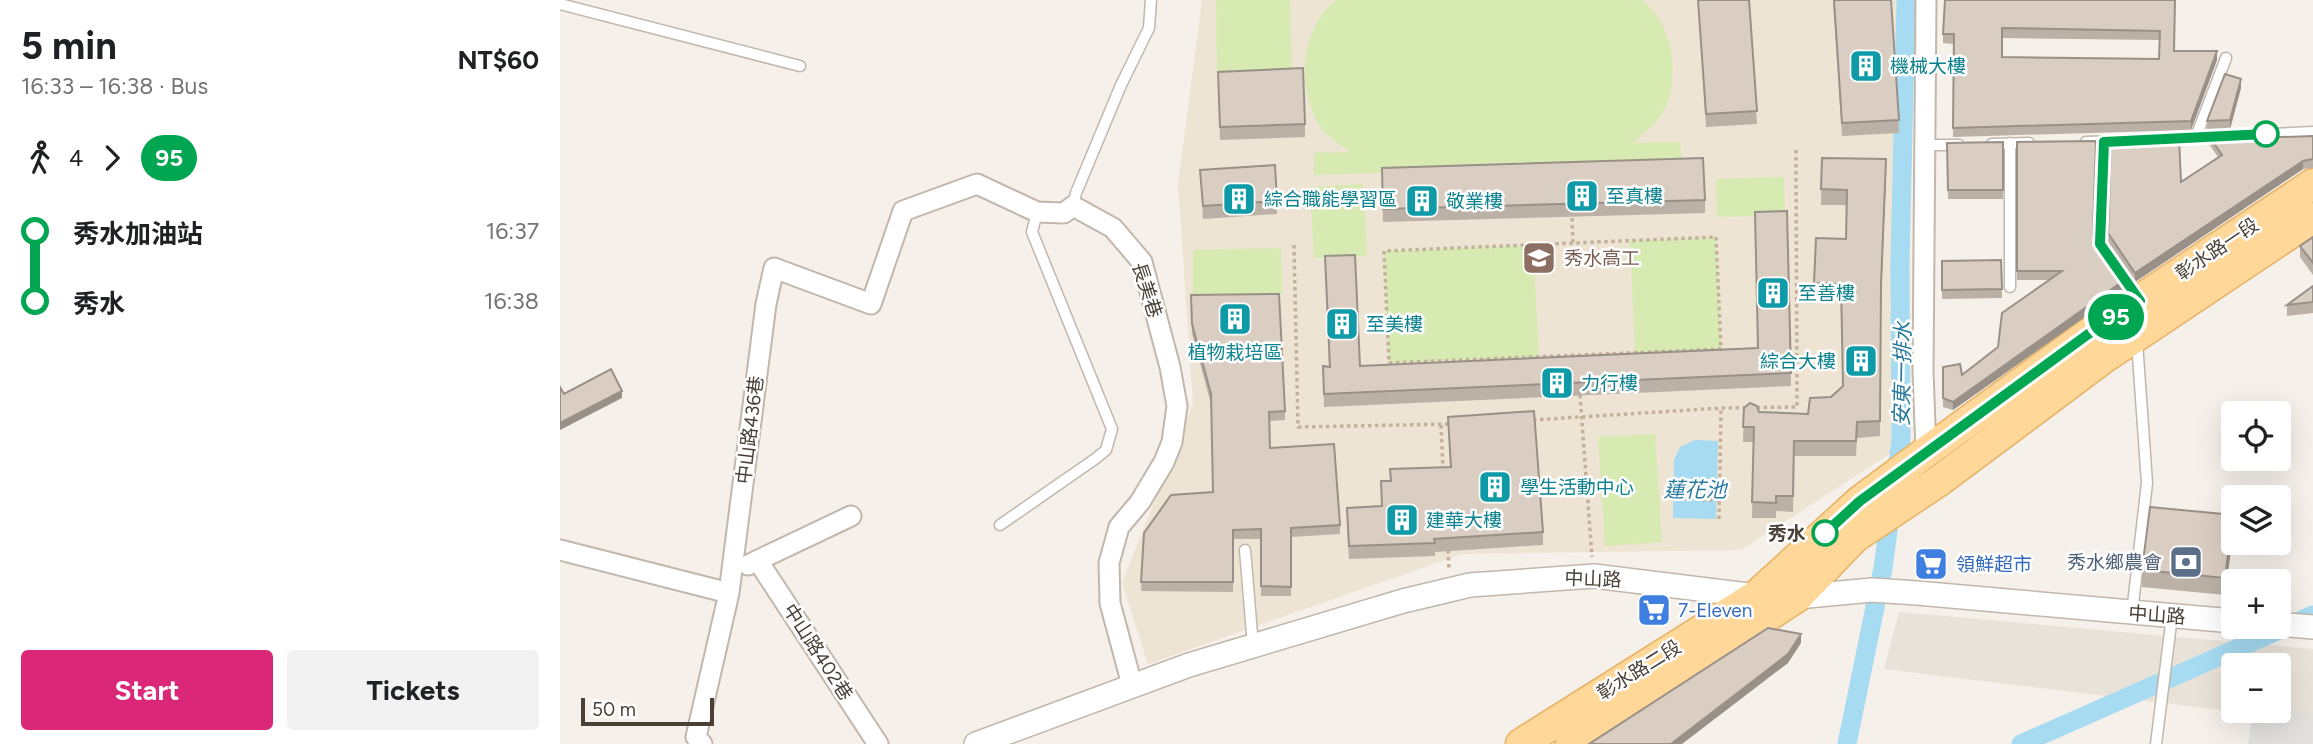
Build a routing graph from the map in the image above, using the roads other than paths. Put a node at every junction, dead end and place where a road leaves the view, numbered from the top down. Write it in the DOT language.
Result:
graph roads {
  1 [pos="1151,0"];
  2 [pos="1926,0"];
  3 [pos="560,4"];
  4 [pos="2226,58"];
  5 [pos="800,66"];
  6 [pos="2313,132"];
  7 [pos="2196,138"];
  8 [pos="2156,139"];
  9 [pos="2130,141"];
  10 [pos="2077,142"];
  11 [pos="2104,142"];
  12 [pos="2037,143"];
  13 [pos="1969,144"];
  14 [pos="1982,144"];
  15 [pos="2010,144"];
  16 [pos="1927,145"];
  17 [pos="2313,184"];
  18 [pos="1073,206"];
  19 [pos="1037,212"];
  20 [pos="2313,218"];
  21 [pos="2010,287"];
  22 [pos="2140,301"];
  23 [pos="2136,335"];
  24 [pos="1927,465"];
  25 [pos="851,516"];
  26 [pos="1000,525"];
  27 [pos="560,550"];
  28 [pos="1245,550"];
  29 [pos="758,561"];
  30 [pos="732,571"];
  31 [pos="729,593"];
  32 [pos="1756,596"];
  33 [pos="1797,597"];
  34 [pos="2132,614"];
  35 [pos="2172,616"];
  36 [pos="2221,620"];
  37 [pos="2291,625"];
  38 [pos="2313,626"];
  39 [pos="1253,646"];
  40 [pos="1132,685"];
  41 [pos="702,744"];
  42 [pos="878,744"];
  43 [pos="976,744"];
  44 [pos="1521,744"];
  45 [pos="1571,744"];
  46 [pos="2155,744"];
  1 -- 18 [label="lane"];
  2 -- 16 [label="street"];
  3 -- 5 [label="lane"];
  4 -- 7 [label="lane"];
  6 -- 7 [label="lane"];
  7 -- 8 [label="lane"];
  9 -- 11 [label="lane"];
  10 -- 11 [label="lane"];
  11 -- 22 [label="lane"];
  12 -- 15 [label="lane"];
  13 -- 16 [label="lane"];
  14 -- 15 [label="lane"];
  15 -- 21 [label="lane"];
  16 -- 24 [label="street"];
  17 -- 22 [label="main road, 彰水路一段"];
  18 -- 19 [label="street"];
  18 -- 40 [label="street, 長美巷"];
  19 -- 26 [label="lane"];
  19 -- 30 [label="street, 中山路436巷"];
  20 -- 23 [label="main road, 彰水路一段"];
  22 -- 24 [label="main road, 彰水路一段"];
  23 -- 24 [label="main road, 彰水路一段"];
  23 -- 34 [label="lane"];
  24 -- 32 [label="main road, 彰水路一段"];
  24 -- 33 [label="main road, 彰水路一段"];
  25 -- 29 [label="street"];
  27 -- 31 [label="street"];
  28 -- 39 [label="lane"];
  29 -- 30 [label="street"];
  29 -- 42 [label="street, 中山路402巷"];
  30 -- 31 [label="street, 中山路436巷"];
  31 -- 41 [label="street, 中山路436巷"];
  32 -- 33 [label="street, 中山路"];
  32 -- 39 [label="street, 中山路"];
  32 -- 44 [label="main road, 彰水路二段"];
  33 -- 34 [label="street, 中山路"];
  33 -- 45 [label="main road, 彰水路二段"];
  34 -- 35 [label="street, 中山路"];
  35 -- 36 [label="street, 中山路"];
  35 -- 46 [label="lane"];
  37 -- 38 [label="street"];
  39 -- 40 [label="street, 中山路"];
  40 -- 43 [label="street, 中山路"];
}
